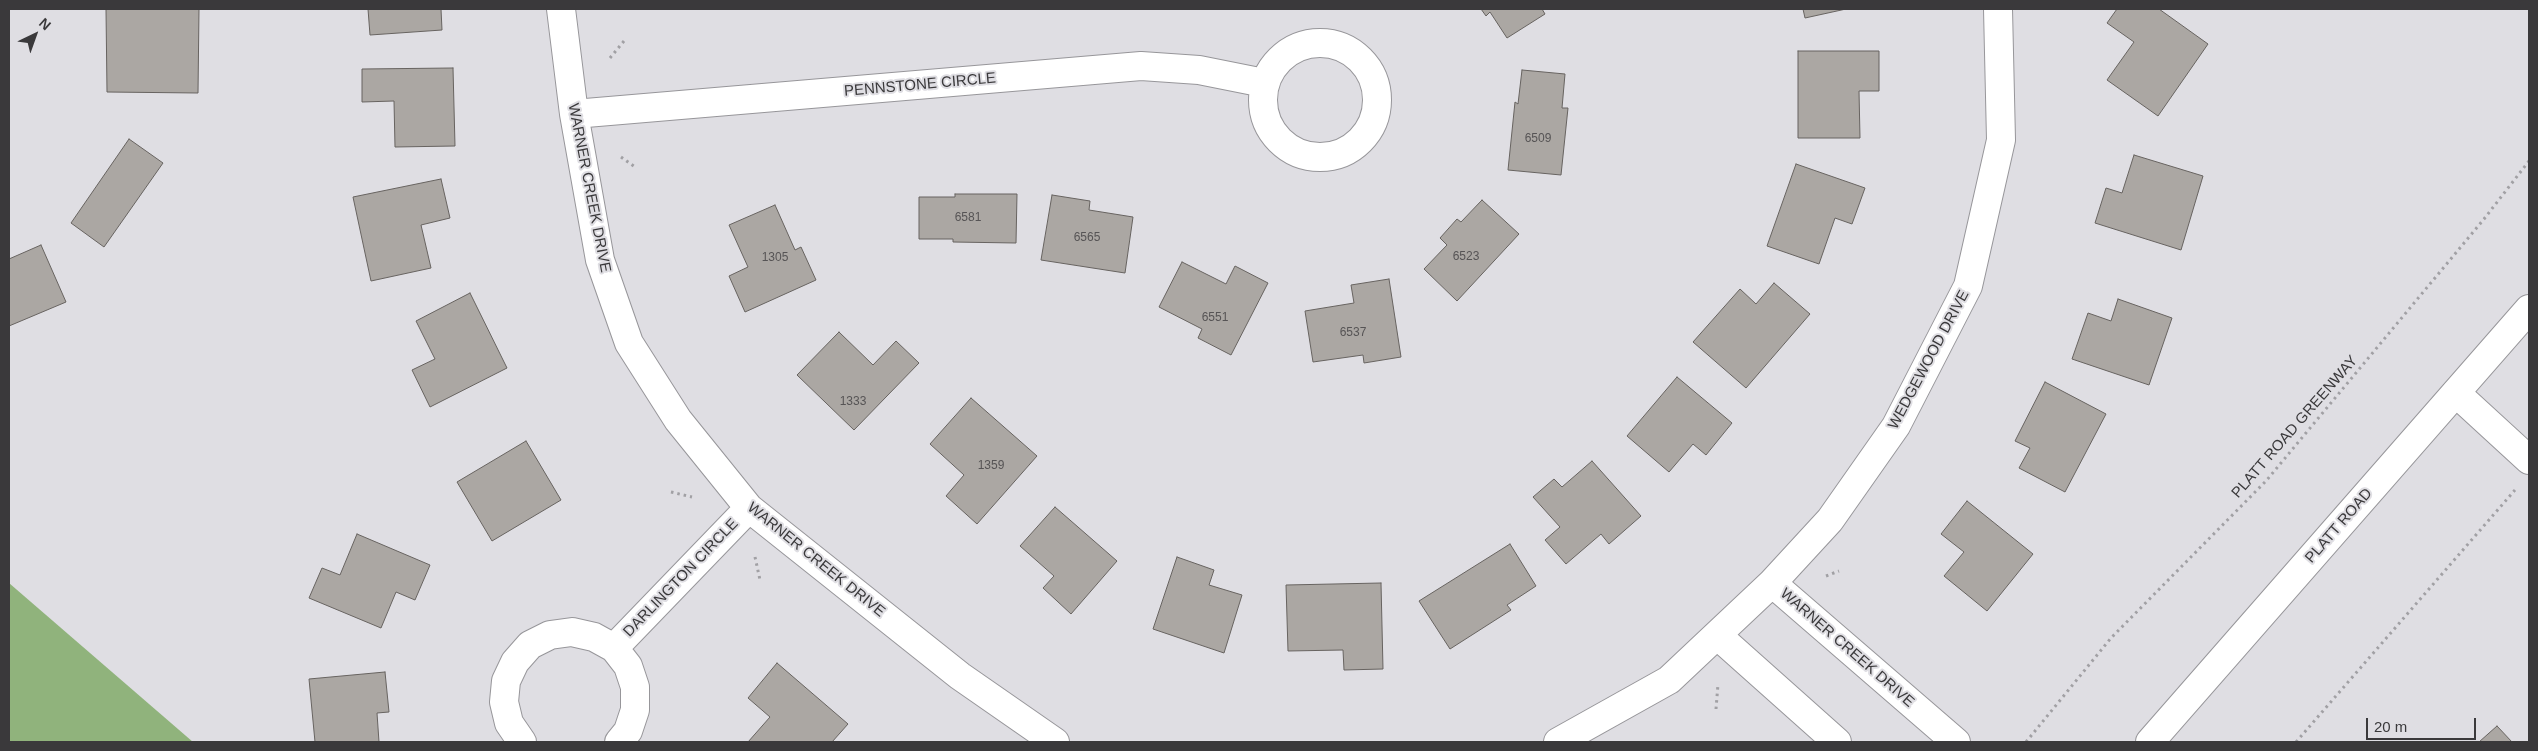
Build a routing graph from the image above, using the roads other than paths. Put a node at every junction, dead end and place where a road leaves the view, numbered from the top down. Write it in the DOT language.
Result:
graph roads {
  1 [pos="561,9"];
  2 [pos="1998,9"];
  3 [pos="1264,83"];
  4 [pos="574,114"];
  5 [pos="2529,309"];
  6 [pos="2456,393"];
  7 [pos="2529,460"];
  8 [pos="749,508"];
  9 [pos="1772,583"];
  10 [pos="1716,634"];
  11 [pos="614,648"];
  12 [pos="522,742"];
  13 [pos="619,742"];
  14 [pos="1055,742"];
  15 [pos="1558,742"];
  16 [pos="1837,742"];
  17 [pos="1956,742"];
  18 [pos="2150,742"];
  1 -- 4 [label="street, WARNER CREEK DRIVE"];
  2 -- 9 [label="street, WEDGEWOOD DRIVE"];
  3 -- 3 [label="street"];
  3 -- 4 [label="street, PENNSTONE CIRCLE"];
  4 -- 8 [label="street, WARNER CREEK DRIVE"];
  5 -- 6 [label="street, PLATT ROAD"];
  6 -- 7 [label="street"];
  6 -- 18 [label="street, PLATT ROAD"];
  8 -- 11 [label="street, DARLINGTON CIRCLE"];
  8 -- 14 [label="street, WARNER CREEK DRIVE"];
  9 -- 10 [label="street, WARNER CREEK DRIVE"];
  9 -- 17 [label="street, WARNER CREEK DRIVE"];
  10 -- 15 [label="street, WARNER CREEK DRIVE"];
  10 -- 16 [label="street"];
  11 -- 12 [label="street, DARLINGTON CIRCLE"];
  11 -- 13 [label="street, DARLINGTON CIRCLE"];
}
